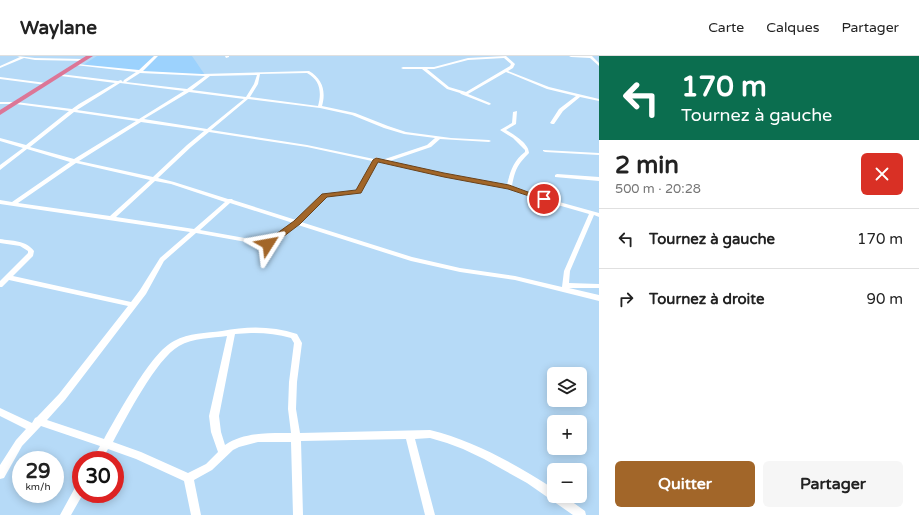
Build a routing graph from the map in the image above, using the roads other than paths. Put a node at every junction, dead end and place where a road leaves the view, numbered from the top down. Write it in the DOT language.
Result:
graph roads {
  1 [pos="19,56"];
  2 [pos="156,56"];
  3 [pos="571,56"];
  4 [pos="590,56"];
  5 [pos="24,57"];
  6 [pos="505,57"];
  7 [pos="87,58"];
  8 [pos="440,62"];
  9 [pos="77,65"];
  10 [pos="447,65"];
  11 [pos="599,65"];
  12 [pos="0,67"];
  13 [pos="403,68"];
  14 [pos="424,68"];
  15 [pos="506,71"];
  16 [pos="139,72"];
  17 [pos="259,73"];
  18 [pos="61,75"];
  19 [pos="209,75"];
  20 [pos="0,78"];
  21 [pos="124,81"];
  22 [pos="46,84"];
  23 [pos="189,90"];
  24 [pos="461,92"];
  25 [pos="578,96"];
  26 [pos="247,98"];
  27 [pos="599,100"];
  28 [pos="0,103"];
  29 [pos="16,103"];
  30 [pos="490,104"];
  31 [pos="320,107"];
  32 [pos="74,110"];
  33 [pos="515,112"];
  34 [pos="0,113"];
  35 [pos="140,120"];
  36 [pos="552,123"];
  37 [pos="206,130"];
  38 [pos="438,138"];
  39 [pos="0,139"];
  40 [pos="489,142"];
  41 [pos="27,147"];
  42 [pos="545,151"];
  43 [pos="599,154"];
  44 [pos="376,160"];
  45 [pos="383,161"];
  46 [pos="76,162"];
  47 [pos="0,168"];
  48 [pos="558,176"];
  49 [pos="153,178"];
  50 [pos="599,179"];
  51 [pos="509,187"];
  52 [pos="230,200"];
  53 [pos="0,202"];
  54 [pos="13,204"];
  55 [pos="596,214"];
  56 [pos="111,219"];
  57 [pos="297,222"];
  58 [pos="196,231"];
  59 [pos="0,241"];
  60 [pos="8,277"];
  61 [pos="0,285"];
  62 [pos="599,286"];
  63 [pos="565,287"];
  64 [pos="599,298"];
  65 [pos="133,305"];
  66 [pos="232,332"];
  67 [pos="0,412"];
  68 [pos="35,424"];
  69 [pos="410,434"];
  70 [pos="296,438"];
  71 [pos="107,444"];
  72 [pos="103,451"];
  73 [pos="223,452"];
  74 [pos="0,474"];
  75 [pos="188,478"];
  76 [pos="72,503"];
  77 [pos="65,515"];
  78 [pos="196,515"];
  79 [pos="298,515"];
  80 [pos="430,515"];
  81 [pos="581,515"];
  1 -- 5 [label="street"];
  2 -- 16 [label="street"];
  3 -- 4 [label="street"];
  4 -- 11 [label="street"];
  5 -- 7 [label="street"];
  5 -- 12 [label="street"];
  6 -- 10 [label="street"];
  6 -- 15 [label="street"];
  7 -- 9 [label="highway"];
  8 -- 10 [label="street"];
  9 -- 16 [label="street"];
  9 -- 18 [label="highway"];
  10 -- 14 [label="street"];
  13 -- 14 [label="street"];
  14 -- 24 [label="street"];
  15 -- 24 [label="street"];
  15 -- 25 [label="street"];
  16 -- 19 [label="street"];
  16 -- 21 [label="street"];
  17 -- 19 [label="street"];
  17 -- 26 [label="street"];
  17 -- 31 [label="street"];
  18 -- 21 [label="street"];
  18 -- 22 [label="highway"];
  19 -- 23 [label="street"];
  20 -- 22 [label="street"];
  21 -- 23 [label="street"];
  21 -- 32 [label="street"];
  22 -- 29 [label="highway"];
  23 -- 26 [label="street"];
  23 -- 35 [label="street"];
  24 -- 30 [label="street"];
  25 -- 27 [label="street"];
  25 -- 36 [label="street"];
  26 -- 31 [label="street"];
  26 -- 37 [label="street"];
  28 -- 29 [label="street"];
  29 -- 32 [label="street"];
  29 -- 34 [label="highway"];
  31 -- 38 [label="street"];
  32 -- 35 [label="street"];
  32 -- 41 [label="street"];
  33 -- 51 [label="street"];
  35 -- 37 [label="street"];
  35 -- 46 [label="street"];
  37 -- 44 [label="street"];
  37 -- 49 [label="street"];
  38 -- 40 [label="street"];
  38 -- 45 [label="street"];
  39 -- 41 [label="street"];
  41 -- 46 [label="street"];
  41 -- 47 [label="street"];
  42 -- 43 [label="street"];
  44 -- 45 [label="street"];
  44 -- 57 [label="street"];
  45 -- 51 [label="street"];
  46 -- 49 [label="street"];
  46 -- 54 [label="street"];
  48 -- 50 [label="street"];
  49 -- 52 [label="street"];
  49 -- 56 [label="street"];
  51 -- 55 [label="street"];
  52 -- 57 [label="street"];
  52 -- 58 [label="street"];
  53 -- 54 [label="street"];
  54 -- 56 [label="street"];
  55 -- 63 [label="street"];
  56 -- 58 [label="street"];
  57 -- 58 [label="street"];
  57 -- 63 [label="street"];
  58 -- 65 [label="street"];
  59 -- 60 [label="street"];
  60 -- 61 [label="street"];
  60 -- 65 [label="street"];
  62 -- 63 [label="street"];
  63 -- 64 [label="street"];
  65 -- 68 [label="street"];
  66 -- 70 [label="street"];
  66 -- 71 [label="street"];
  66 -- 73 [label="street"];
  67 -- 68 [label="street"];
  68 -- 71 [label="street"];
  68 -- 74 [label="street"];
  69 -- 70 [label="street"];
  69 -- 80 [label="street"];
  69 -- 81 [label="street"];
  70 -- 73 [label="street"];
  70 -- 79 [label="street"];
  71 -- 72 [label="street"];
  71 -- 75 [label="street"];
  73 -- 75 [label="street"];
  75 -- 78 [label="street"];
  76 -- 77 [label="street"];
}
